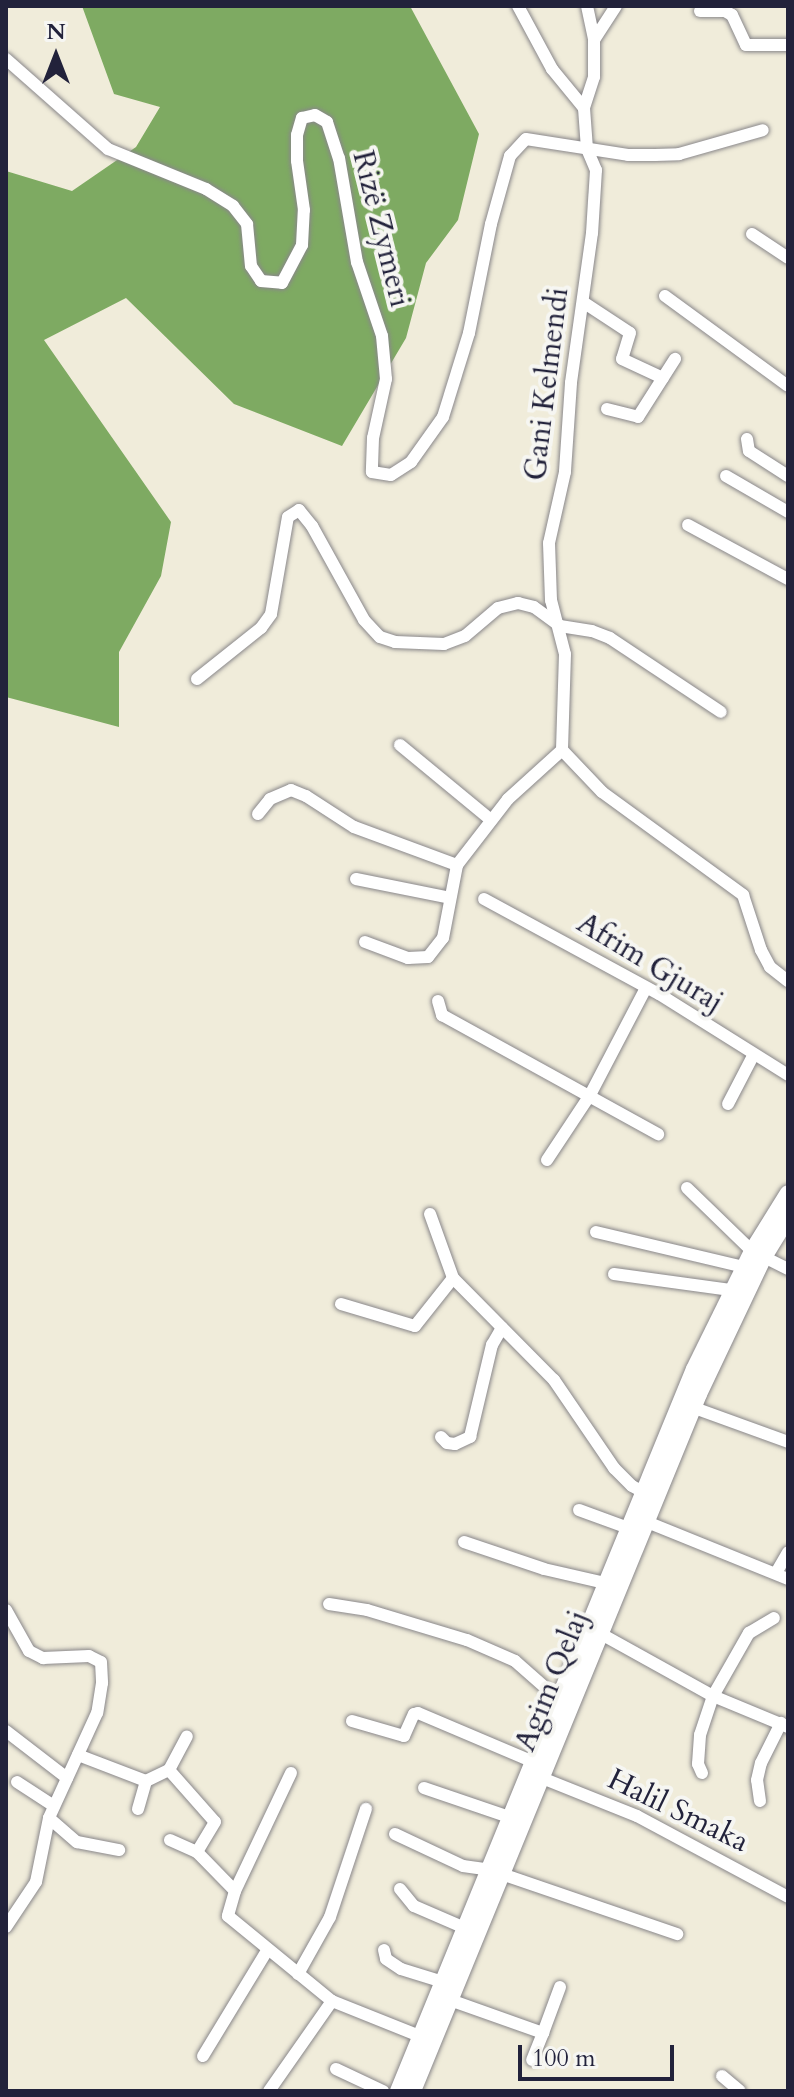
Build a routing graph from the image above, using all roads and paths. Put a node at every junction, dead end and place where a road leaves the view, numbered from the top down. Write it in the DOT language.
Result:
graph roads {
  1 [pos="518,6"];
  2 [pos="587,6"];
  3 [pos="616,6"];
  4 [pos="700,11"];
  5 [pos="594,40"];
  6 [pos="788,45"];
  7 [pos="6,59"];
  8 [pos="584,108"];
  9 [pos="763,130"];
  10 [pos="587,149"];
  11 [pos="752,234"];
  12 [pos="788,258"];
  13 [pos="665,296"];
  14 [pos="583,302"];
  15 [pos="675,359"];
  16 [pos="663,378"];
  17 [pos="788,386"];
  18 [pos="607,409"];
  19 [pos="747,439"];
  20 [pos="726,476"];
  21 [pos="788,476"];
  22 [pos="788,512"];
  23 [pos="688,525"];
  24 [pos="788,579"];
  25 [pos="560,626"];
  26 [pos="197,679"];
  27 [pos="721,712"];
  28 [pos="400,745"];
  29 [pos="562,750"];
  30 [pos="258,814"];
  31 [pos="491,820"];
  32 [pos="457,865"];
  33 [pos="356,879"];
  34 [pos="450,898"];
  35 [pos="484,899"];
  36 [pos="365,942"];
  37 [pos="788,981"];
  38 [pos="646,988"];
  39 [pos="438,1001"];
  40 [pos="753,1056"];
  41 [pos="788,1075"];
  42 [pos="590,1095"];
  43 [pos="728,1104"];
  44 [pos="658,1134"];
  45 [pos="547,1160"];
  46 [pos="687,1188"];
  47 [pos="788,1193"];
  48 [pos="430,1214"];
  49 [pos="788,1218"];
  50 [pos="596,1232"];
  51 [pos="758,1254"];
  52 [pos="744,1267"];
  53 [pos="788,1269"];
  54 [pos="614,1274"];
  55 [pos="453,1278"];
  56 [pos="739,1291"];
  57 [pos="341,1304"];
  58 [pos="502,1328"];
  59 [pos="688,1406"];
  60 [pos="441,1437"];
  61 [pos="788,1442"];
  62 [pos="651,1495"];
  63 [pos="579,1510"];
  64 [pos="639,1526"];
  65 [pos="464,1542"];
  66 [pos="788,1552"];
  67 [pos="782,1576"];
  68 [pos="614,1585"];
  69 [pos="329,1604"];
  70 [pos="6,1610"];
  71 [pos="774,1618"];
  72 [pos="595,1631"];
  73 [pos="713,1696"];
  74 [pos="566,1704"];
  75 [pos="352,1721"];
  76 [pos="785,1725"];
  77 [pos="6,1731"];
  78 [pos="187,1736"];
  79 [pos="78,1755"];
  80 [pos="540,1769"];
  81 [pos="169,1770"];
  82 [pos="291,1773"];
  83 [pos="702,1773"];
  84 [pos="67,1778"];
  85 [pos="146,1781"];
  86 [pos="17,1782"];
  87 [pos="424,1788"];
  88 [pos="760,1801"];
  89 [pos="138,1809"];
  90 [pos="366,1809"];
  91 [pos="51,1812"];
  92 [pos="512,1818"];
  93 [pos="395,1834"];
  94 [pos="170,1840"];
  95 [pos="119,1850"];
  96 [pos="197,1852"];
  97 [pos="496,1872"];
  98 [pos="400,1889"];
  99 [pos="235,1891"];
  100 [pos="788,1897"];
  101 [pos="6,1927"];
  102 [pos="465,1928"];
  103 [pos="677,1934"];
  104 [pos="268,1949"];
  105 [pos="384,1950"];
  106 [pos="298,1974"];
  107 [pos="443,1982"];
  108 [pos="560,1987"];
  109 [pos="450,2000"];
  110 [pos="332,2001"];
  111 [pos="543,2033"];
  112 [pos="427,2039"];
  113 [pos="203,2056"];
  114 [pos="532,2060"];
  115 [pos="336,2069"];
  116 [pos="722,2076"];
  117 [pos="269,2091"];
  118 [pos="383,2091"];
  119 [pos="398,2091"];
  120 [pos="413,2091"];
  121 [pos="740,2091"];
  1 -- 8 [label="street"];
  2 -- 5 [label="street, Gani Kelmendi"];
  3 -- 5 [label="street"];
  4 -- 6 [label="street"];
  5 -- 8 [label="street, Gani Kelmendi"];
  7 -- 10 [label="street, Rizë Zymeri"];
  8 -- 10 [label="street, Gani Kelmendi"];
  9 -- 10 [label="street"];
  10 -- 14 [label="street, Gani Kelmendi"];
  11 -- 12 [label="street"];
  13 -- 17 [label="street"];
  14 -- 16 [label="street"];
  14 -- 25 [label="street, Gani Kelmendi"];
  15 -- 16 [label="street"];
  16 -- 18 [label="street"];
  19 -- 21 [label="street"];
  20 -- 22 [label="street"];
  23 -- 24 [label="street"];
  25 -- 26 [label="street"];
  25 -- 27 [label="street"];
  25 -- 29 [label="street, Gani Kelmendi"];
  28 -- 31 [label="street"];
  29 -- 31 [label="street"];
  29 -- 37 [label="street"];
  30 -- 32 [label="street"];
  31 -- 32 [label="street"];
  32 -- 34 [label="street"];
  33 -- 34 [label="street"];
  34 -- 36 [label="street"];
  35 -- 38 [label="street, Afrim Gjuraj"];
  38 -- 40 [label="street, Afrim Gjuraj"];
  38 -- 42 [label="street"];
  39 -- 42 [label="street"];
  40 -- 41 [label="street, Afrim Gjuraj"];
  40 -- 43 [label="street"];
  42 -- 44 [label="street"];
  42 -- 45 [label="street"];
  46 -- 51 [label="street"];
  47 -- 51 [label="main road, Agim Qelaj"];
  48 -- 55 [label="street"];
  49 -- 51 [label="main road, Agim Qelaj"];
  50 -- 52 [label="street"];
  51 -- 52 [label="main road, Agim Qelaj"];
  51 -- 53 [label="street"];
  51 -- 56 [label="main road, Agim Qelaj"];
  52 -- 56 [label="main road, Agim Qelaj"];
  54 -- 56 [label="street"];
  55 -- 57 [label="street"];
  55 -- 58 [label="street"];
  56 -- 59 [label="main road, Agim Qelaj"];
  58 -- 60 [label="street"];
  58 -- 62 [label="street"];
  59 -- 61 [label="street"];
  59 -- 62 [label="main road, Agim Qelaj"];
  62 -- 64 [label="main road, Agim Qelaj"];
  63 -- 64 [label="street"];
  64 -- 67 [label="street"];
  64 -- 68 [label="main road, Agim Qelaj"];
  65 -- 68 [label="street"];
  66 -- 67 [label="street"];
  68 -- 72 [label="main road, Agim Qelaj"];
  69 -- 74 [label="street"];
  70 -- 79 [label="street"];
  71 -- 73 [label="street"];
  72 -- 73 [label="street"];
  72 -- 74 [label="main road, Agim Qelaj"];
  73 -- 76 [label="street"];
  73 -- 83 [label="street"];
  74 -- 80 [label="main road, Agim Qelaj"];
  75 -- 80 [label="street, Halil Smaka"];
  76 -- 88 [label="street"];
  77 -- 84 [label="street"];
  78 -- 81 [label="street"];
  79 -- 84 [label="street"];
  79 -- 85 [label="street"];
  80 -- 92 [label="main road, Agim Qelaj"];
  80 -- 97 [label="main road, Agim Qelaj"];
  80 -- 100 [label="street, Halil Smaka"];
  81 -- 85 [label="street"];
  81 -- 96 [label="street"];
  82 -- 99 [label="street"];
  84 -- 91 [label="street"];
  85 -- 89 [label="street"];
  86 -- 91 [label="street"];
  87 -- 92 [label="street"];
  90 -- 106 [label="street"];
  91 -- 95 [label="street"];
  91 -- 101 [label="street"];
  92 -- 97 [label="main road, Agim Qelaj"];
  93 -- 97 [label="street"];
  94 -- 96 [label="street"];
  96 -- 99 [label="street"];
  97 -- 102 [label="main road, Agim Qelaj"];
  97 -- 103 [label="street"];
  97 -- 109 [label="main road, Agim Qelaj"];
  98 -- 102 [label="street"];
  99 -- 104 [label="street"];
  102 -- 107 [label="main road, Agim Qelaj"];
  104 -- 106 [label="street"];
  104 -- 113 [label="street"];
  105 -- 107 [label="street"];
  106 -- 110 [label="street"];
  107 -- 112 [label="main road, Agim Qelaj"];
  108 -- 111 [label="street"];
  109 -- 111 [label="street"];
  109 -- 112 [label="main road, Agim Qelaj"];
  110 -- 112 [label="street"];
  110 -- 117 [label="street"];
  111 -- 114 [label="street"];
  112 -- 119 [label="main road, Agim Qelaj"];
  112 -- 120 [label="main road, Agim Qelaj"];
  115 -- 118 [label="street"];
  116 -- 121 [label="street"];
}
